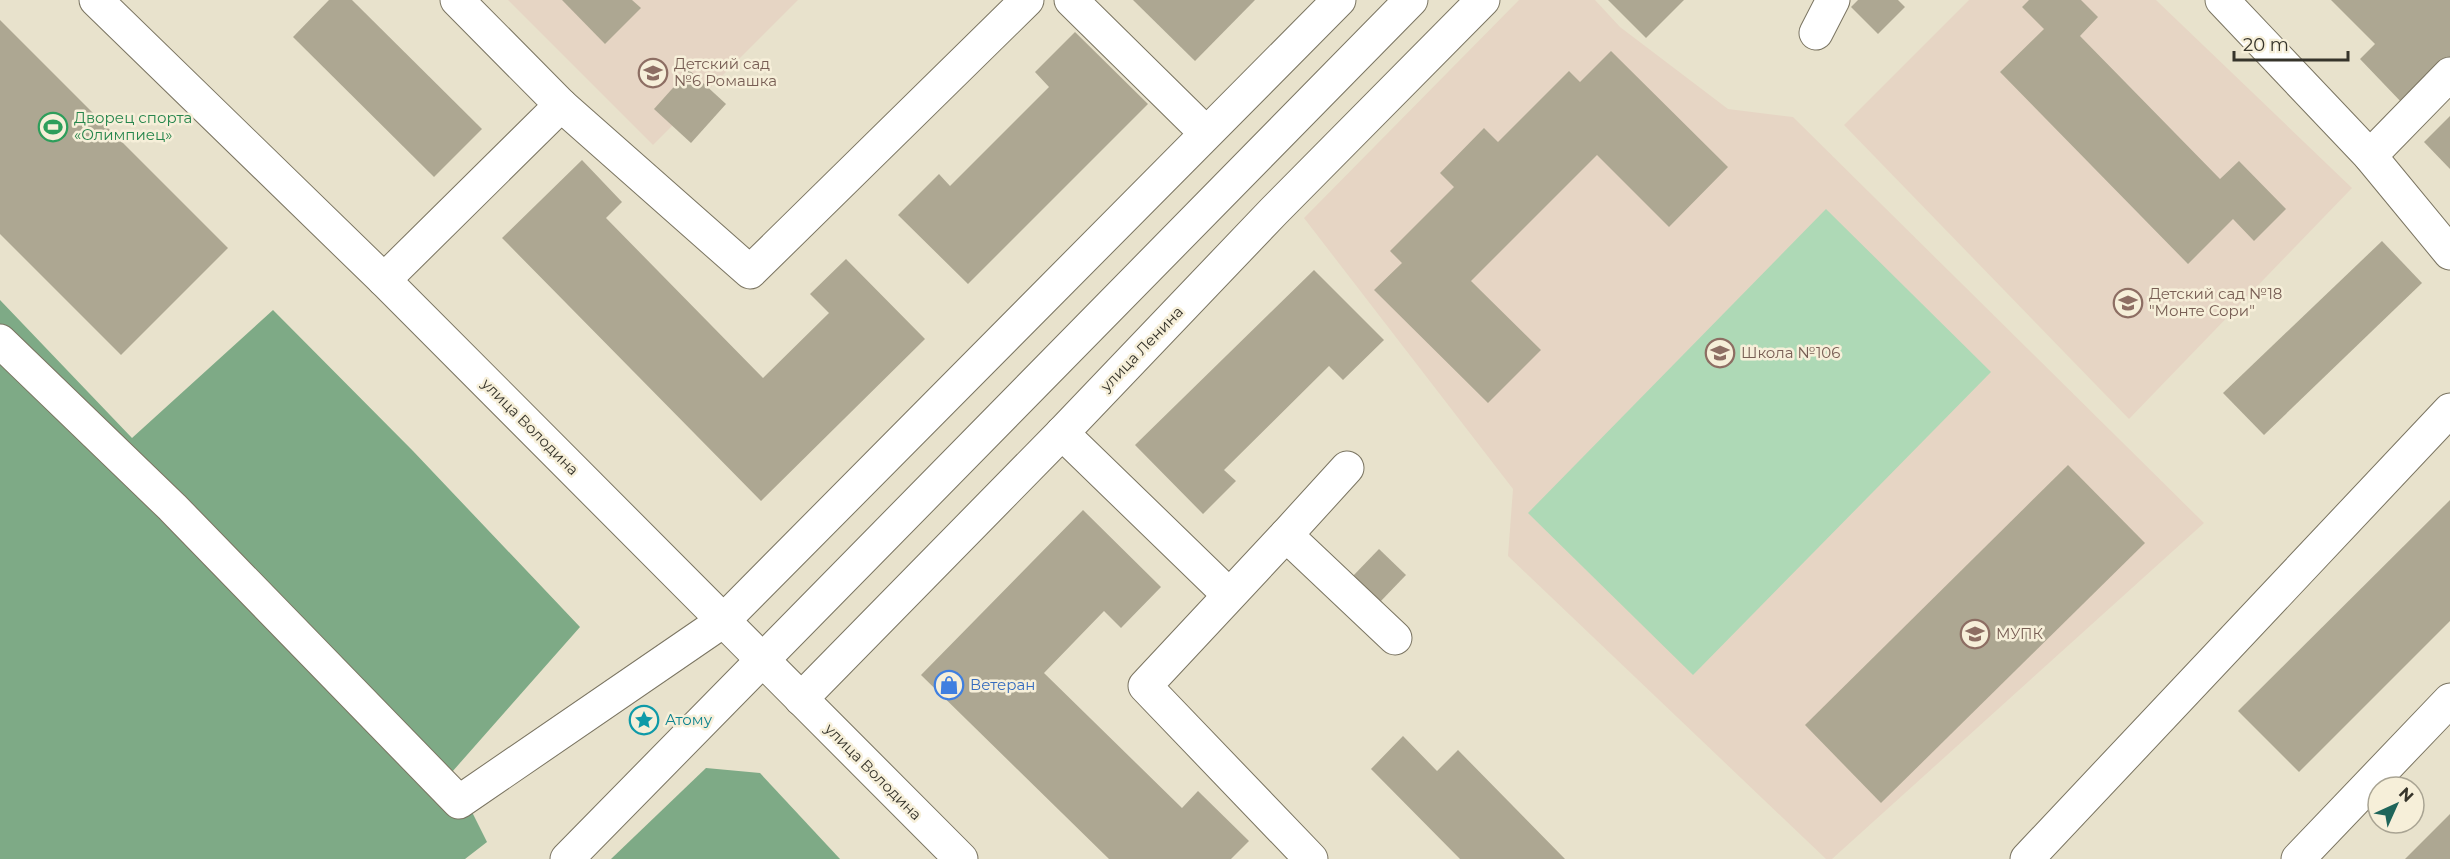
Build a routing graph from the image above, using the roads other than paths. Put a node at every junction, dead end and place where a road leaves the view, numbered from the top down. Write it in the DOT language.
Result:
graph roads {
  1 [pos="96,0"];
  2 [pos="457,0"];
  3 [pos="1027,0"];
  4 [pos="1071,0"];
  5 [pos="1339,0"];
  6 [pos="1411,0"];
  7 [pos="1483,0"];
  8 [pos="1833,0"];
  9 [pos="2222,0"];
  10 [pos="1816,33"];
  11 [pos="2450,74"];
  12 [pos="561,105"];
  13 [pos="1206,133"];
  14 [pos="2370,156"];
  15 [pos="2450,253"];
  16 [pos="384,280"];
  17 [pos="0,341"];
  18 [pos="2450,410"];
  19 [pos="1062,433"];
  20 [pos="1347,468"];
  21 [pos="1286,535"];
  22 [pos="1228,594"];
  23 [pos="723,621"];
  24 [pos="1395,638"];
  25 [pos="762,661"];
  26 [pos="801,699"];
  27 [pos="2450,700"];
  28 [pos="567,859"];
  29 [pos="960,859"];
  30 [pos="1311,859"];
  31 [pos="2027,859"];
  32 [pos="2298,859"];
  1 -- 16 [label="street, улица Володина"];
  2 -- 12 [label="street"];
  3 -- 12 [label="street"];
  4 -- 13 [label="street"];
  5 -- 13 [label="street"];
  6 -- 25 [label="street"];
  7 -- 19 [label="street, улица Ленина"];
  8 -- 10 [label="street"];
  9 -- 14 [label="street"];
  11 -- 14 [label="street"];
  12 -- 16 [label="street"];
  13 -- 23 [label="street"];
  14 -- 15 [label="street"];
  16 -- 23 [label="street, улица Володина"];
  17 -- 23 [label="street"];
  18 -- 31 [label="street"];
  19 -- 22 [label="street"];
  19 -- 26 [label="street, улица Ленина"];
  20 -- 21 [label="street"];
  21 -- 22 [label="street"];
  21 -- 24 [label="street"];
  22 -- 30 [label="street"];
  23 -- 25 [label="street, улица Володина"];
  25 -- 26 [label="street, улица Володина"];
  25 -- 28 [label="street"];
  26 -- 29 [label="street, улица Володина"];
  27 -- 32 [label="street"];
}
